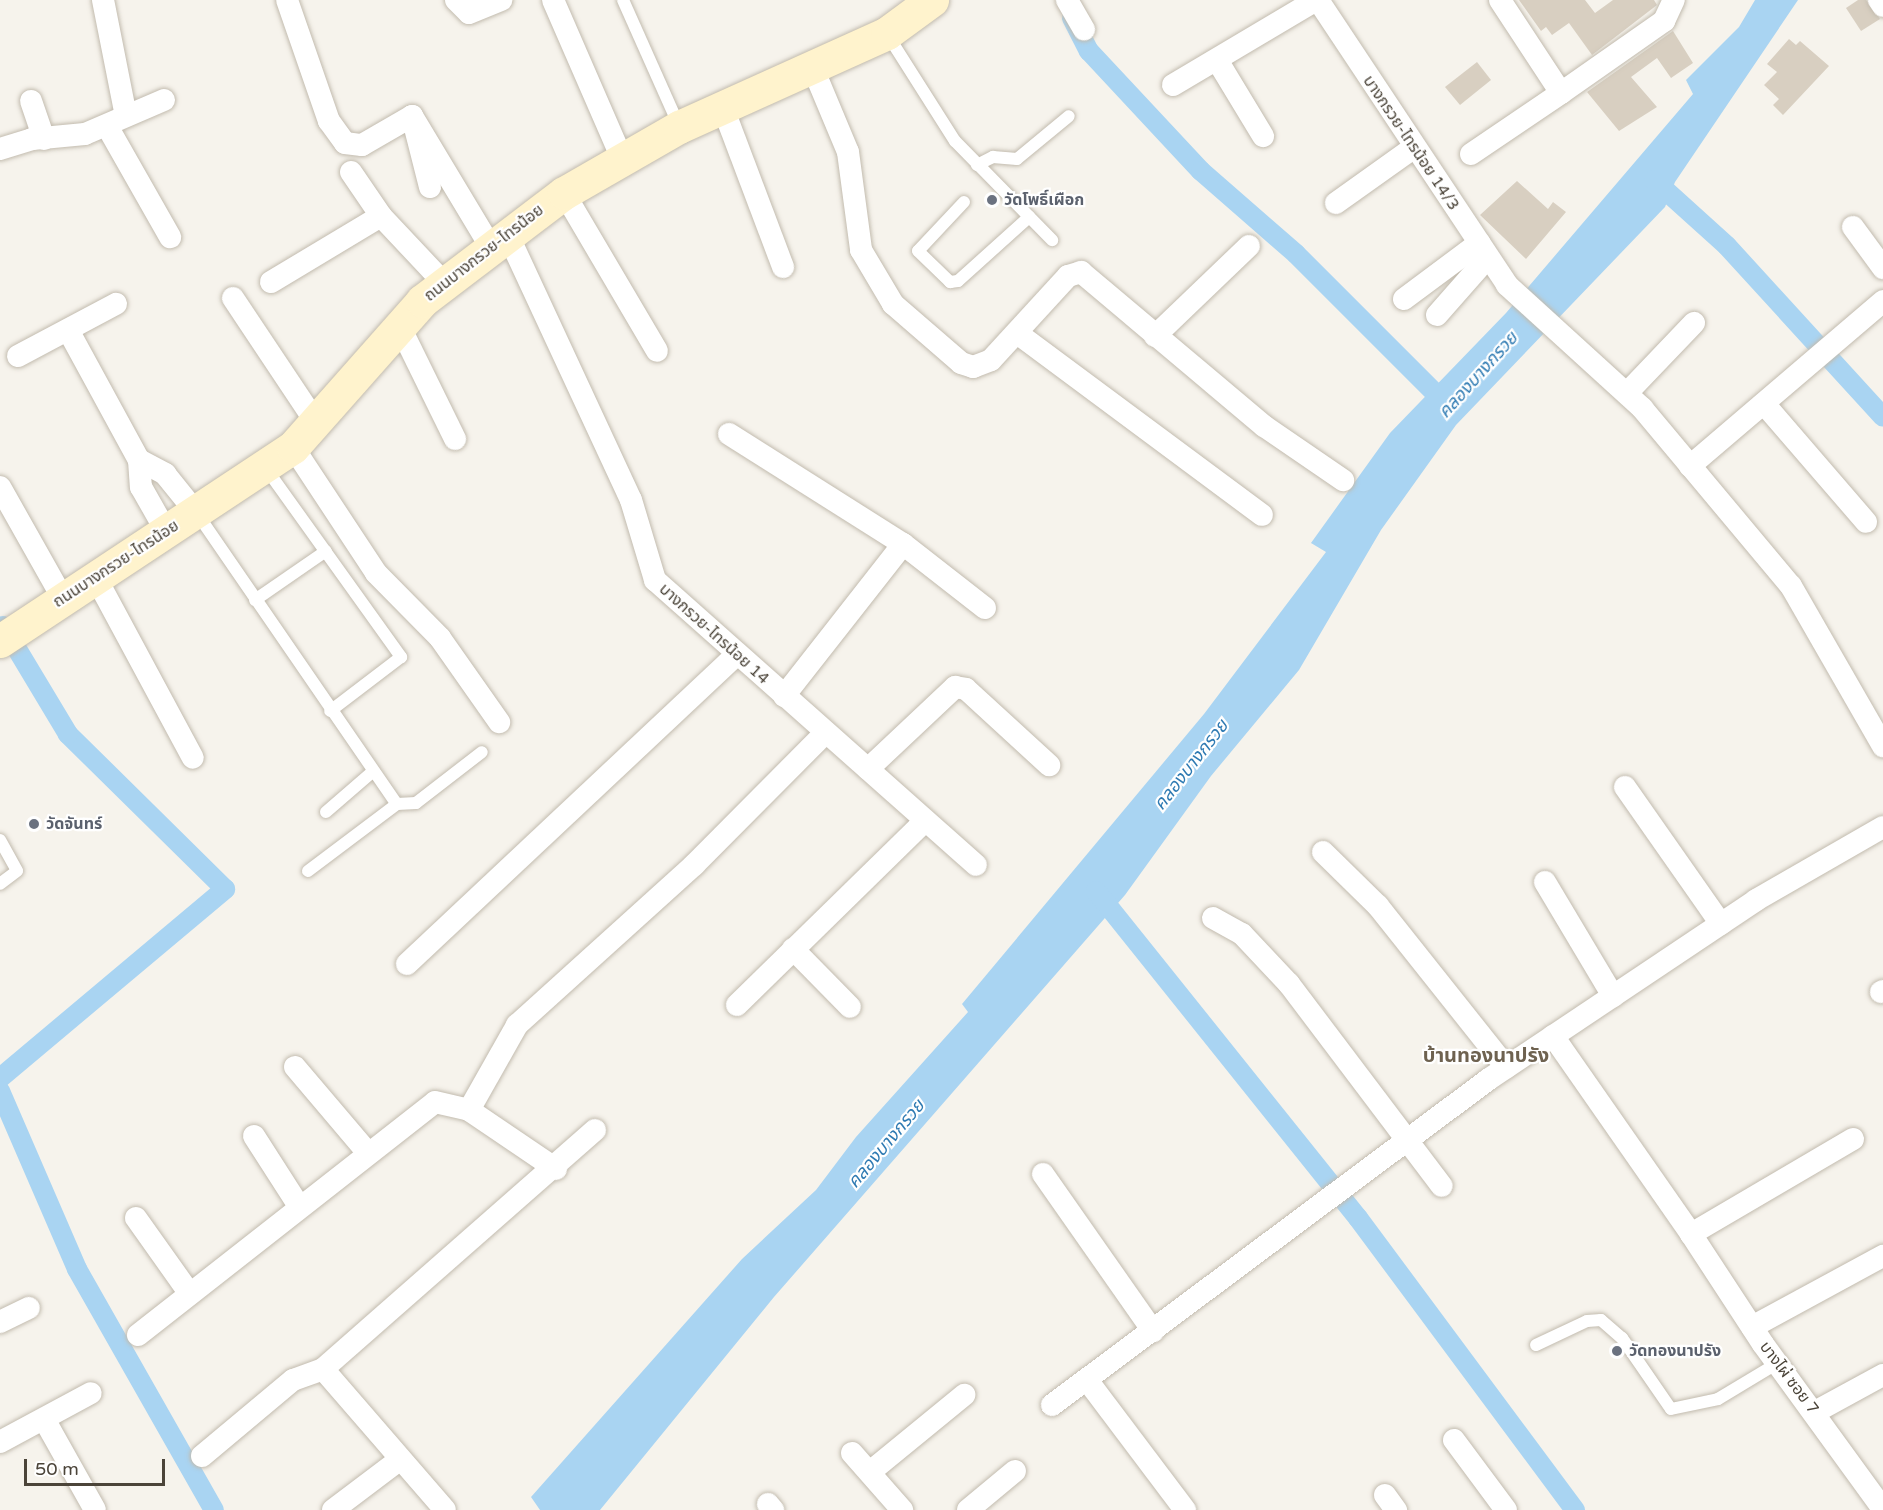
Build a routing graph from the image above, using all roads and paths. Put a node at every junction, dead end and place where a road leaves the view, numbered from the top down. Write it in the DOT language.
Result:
graph roads {
  1 [pos="103,0"];
  2 [pos="287,0"];
  3 [pos="456,0"];
  4 [pos="501,0"];
  5 [pos="553,0"];
  6 [pos="623,0"];
  7 [pos="1067,0"];
  8 [pos="1317,0"];
  9 [pos="1500,0"];
  10 [pos="1674,0"];
  11 [pos="1879,0"];
  12 [pos="918,5"];
  13 [pos="1883,6"];
  14 [pos="1084,29"];
  15 [pos="887,33"];
  16 [pos="1216,60"];
  17 [pos="812,66"];
  18 [pos="1173,85"];
  19 [pos="1560,93"];
  20 [pos="164,100"];
  21 [pos="31,101"];
  22 [pos="723,108"];
  23 [pos="412,116"];
  24 [pos="1069,116"];
  25 [pos="117,121"];
  26 [pos="679,127"];
  27 [pos="1263,136"];
  28 [pos="44,139"];
  29 [pos="0,148"];
  30 [pos="1413,148"];
  31 [pos="1471,154"];
  32 [pos="622,159"];
  33 [pos="977,165"];
  34 [pos="351,172"];
  35 [pos="430,187"];
  36 [pos="564,193"];
  37 [pos="964,202"];
  38 [pos="1336,203"];
  39 [pos="381,216"];
  40 [pos="1029,217"];
  41 [pos="1853,227"];
  42 [pos="170,237"];
  43 [pos="499,239"];
  44 [pos="1052,240"];
  45 [pos="1249,246"];
  46 [pos="1483,250"];
  47 [pos="783,267"];
  48 [pos="1883,268"];
  49 [pos="271,282"];
  50 [pos="443,282"];
  51 [pos="233,298"];
  52 [pos="1404,299"];
  53 [pos="1883,301"];
  54 [pos="116,304"];
  55 [pos="1437,315"];
  56 [pos="1694,323"];
  57 [pos="399,325"];
  58 [pos="68,330"];
  59 [pos="1017,333"];
  60 [pos="1155,336"];
  61 [pos="657,351"];
  62 [pos="18,356"];
  63 [pos="1627,393"];
  64 [pos="1766,406"];
  65 [pos="317,424"];
  66 [pos="729,434"];
  67 [pos="455,439"];
  68 [pos="293,447"];
  69 [pos="139,460"];
  70 [pos="264,466"];
  71 [pos="1690,466"];
  72 [pos="1343,480"];
  73 [pos="0,487"];
  74 [pos="195,511"];
  75 [pos="1262,515"];
  76 [pos="1866,522"];
  77 [pos="166,531"];
  78 [pos="903,544"];
  79 [pos="326,551"];
  80 [pos="96,578"];
  81 [pos="63,599"];
  82 [pos="255,600"];
  83 [pos="985,608"];
  84 [pos="9,636"];
  85 [pos="735,656"];
  86 [pos="784,696"];
  87 [pos="330,711"];
  88 [pos="499,722"];
  89 [pos="825,734"];
  90 [pos="1883,746"];
  91 [pos="482,752"];
  92 [pos="193,758"];
  93 [pos="1049,765"];
  94 [pos="868,770"];
  95 [pos="371,773"];
  96 [pos="1625,787"];
  97 [pos="397,804"];
  98 [pos="326,812"];
  99 [pos="924,822"];
  100 [pos="1883,827"];
  101 [pos="0,840"];
  102 [pos="1323,852"];
  103 [pos="976,866"];
  104 [pos="308,871"];
  105 [pos="1545,882"];
  106 [pos="0,884"];
  107 [pos="1213,918"];
  108 [pos="1721,924"];
  109 [pos="793,949"];
  110 [pos="407,964"];
  111 [pos="1613,996"];
  112 [pos="737,1005"];
  113 [pos="850,1007"];
  114 [pos="1553,1036"];
  115 [pos="295,1067"];
  116 [pos="1506,1067"];
  117 [pos="469,1110"];
  118 [pos="596,1130"];
  119 [pos="254,1137"];
  120 [pos="1853,1139"];
  121 [pos="1408,1141"];
  122 [pos="368,1153"];
  123 [pos="556,1169"];
  124 [pos="1043,1174"];
  125 [pos="1442,1186"];
  126 [pos="299,1206"];
  127 [pos="136,1218"];
  128 [pos="1696,1239"];
  129 [pos="1883,1256"];
  130 [pos="190,1294"];
  131 [pos="29,1308"];
  132 [pos="0,1322"];
  133 [pos="1752,1327"];
  134 [pos="1153,1331"];
  135 [pos="138,1335"];
  136 [pos="1536,1345"];
  137 [pos="1778,1364"];
  138 [pos="323,1368"];
  139 [pos="1883,1375"];
  140 [pos="1087,1380"];
  141 [pos="91,1393"];
  142 [pos="964,1395"];
  143 [pos="1052,1405"];
  144 [pos="1815,1412"];
  145 [pos="44,1419"];
  146 [pos="1454,1440"];
  147 [pos="0,1442"];
  148 [pos="852,1454"];
  149 [pos="202,1456"];
  150 [pos="399,1460"];
  151 [pos="1015,1471"];
  152 [pos="870,1472"];
  153 [pos="1875,1480"];
  154 [pos="1883,1509"];
  155 [pos="95,1510"];
  156 [pos="334,1510"];
  157 [pos="446,1510"];
  158 [pos="902,1510"];
  159 [pos="968,1510"];
  160 [pos="1185,1510"];
  161 [pos="1506,1510"];
  1 -- 25 [label="street"];
  2 -- 23 [label="street"];
  3 -- 4 [label="street"];
  5 -- 32 [label="street"];
  6 -- 26 [label="lane"];
  7 -- 14 [label="street"];
  8 -- 16 [label="street"];
  8 -- 30 [label="street, บางกรวย-ไทรน้อย 14/3"];
  9 -- 19 [label="street"];
  10 -- 19 [label="street"];
  11 -- 13 [label="street"];
  12 -- 15 [label="main road, ถนนบางกรวย-ไทรน้อย"];
  15 -- 17 [label="main road, ถนนบางกรวย-ไทรน้อย"];
  15 -- 33 [label="lane"];
  16 -- 18 [label="street"];
  16 -- 27 [label="street"];
  17 -- 22 [label="main road, ถนนบางกรวย-ไทรน้อย"];
  17 -- 59 [label="street"];
  19 -- 31 [label="street"];
  20 -- 25 [label="street"];
  21 -- 28 [label="street"];
  22 -- 26 [label="main road, ถนนบางกรวย-ไทรน้อย"];
  22 -- 47 [label="street"];
  23 -- 35 [label="street"];
  23 -- 43 [label="street, บางกรวย-ไทรน้อย 14"];
  24 -- 33 [label="lane"];
  25 -- 28 [label="street"];
  25 -- 42 [label="street"];
  26 -- 32 [label="main road, ถนนบางกรวย-ไทรน้อย"];
  28 -- 29 [label="street"];
  30 -- 38 [label="street"];
  30 -- 46 [label="street, บางกรวย-ไทรน้อย 14/3"];
  32 -- 36 [label="main road, ถนนบางกรวย-ไทรน้อย"];
  33 -- 40 [label="lane"];
  34 -- 39 [label="street"];
  36 -- 43 [label="main road, ถนนบางกรวย-ไทรน้อย"];
  36 -- 61 [label="street"];
  37 -- 40 [label="lane"];
  39 -- 49 [label="street"];
  39 -- 50 [label="street"];
  40 -- 44 [label="lane"];
  41 -- 48 [label="street"];
  43 -- 50 [label="main road, ถนนบางกรวย-ไทรน้อย"];
  43 -- 85 [label="street, บางกรวย-ไทรน้อย 14"];
  45 -- 60 [label="street"];
  46 -- 52 [label="street"];
  46 -- 55 [label="street"];
  46 -- 63 [label="street, บางกรวย-ไทรน้อย 14/3"];
  50 -- 57 [label="main road, ถนนบางกรวย-ไทรน้อย"];
  51 -- 65 [label="street"];
  53 -- 64 [label="street"];
  54 -- 58 [label="street"];
  56 -- 63 [label="street"];
  57 -- 65 [label="main road, ถนนบางกรวย-ไทรน้อย"];
  57 -- 67 [label="street"];
  58 -- 62 [label="street"];
  58 -- 69 [label="street"];
  59 -- 60 [label="street"];
  59 -- 75 [label="street"];
  60 -- 72 [label="street"];
  63 -- 71 [label="street, บางกรวย-ไทรน้อย 14/3"];
  64 -- 71 [label="street"];
  64 -- 76 [label="street"];
  65 -- 68 [label="main road, ถนนบางกรวย-ไทรน้อย"];
  66 -- 78 [label="street"];
  68 -- 70 [label="main road, ถนนบางกรวย-ไทรน้อย"];
  68 -- 88 [label="street"];
  69 -- 74 [label="street"];
  69 -- 77 [label="street"];
  70 -- 74 [label="main road, ถนนบางกรวย-ไทรน้อย"];
  70 -- 79 [label="lane"];
  71 -- 90 [label="street, บางกรวย-ไทรน้อย 14/3"];
  73 -- 81 [label="street"];
  74 -- 77 [label="main road, ถนนบางกรวย-ไทรน้อย"];
  74 -- 82 [label="lane"];
  77 -- 80 [label="main road, ถนนบางกรวย-ไทรน้อย"];
  78 -- 83 [label="street"];
  78 -- 86 [label="street"];
  79 -- 82 [label="lane"];
  79 -- 87 [label="lane"];
  80 -- 81 [label="main road, ถนนบางกรวย-ไทรน้อย"];
  80 -- 92 [label="street"];
  81 -- 84 [label="main road, ถนนบางกรวย-ไทรน้อย"];
  82 -- 87 [label="lane"];
  85 -- 86 [label="street, บางกรวย-ไทรน้อย 14"];
  85 -- 110 [label="street"];
  86 -- 89 [label="street, บางกรวย-ไทรน้อย 14"];
  87 -- 95 [label="lane"];
  89 -- 94 [label="street, บางกรวย-ไทรน้อย 14"];
  89 -- 117 [label="street"];
  91 -- 97 [label="lane"];
  93 -- 94 [label="street"];
  94 -- 99 [label="street, บางกรวย-ไทรน้อย 14"];
  95 -- 97 [label="lane"];
  95 -- 98 [label="lane"];
  96 -- 108 [label="street"];
  97 -- 104 [label="lane"];
  99 -- 103 [label="street, บางกรวย-ไทรน้อย 14"];
  99 -- 109 [label="street"];
  100 -- 108 [label="street"];
  101 -- 106 [label="lane"];
  102 -- 116 [label="street"];
  105 -- 111 [label="street"];
  107 -- 121 [label="street"];
  108 -- 111 [label="street"];
  109 -- 112 [label="street"];
  109 -- 113 [label="street"];
  111 -- 114 [label="street"];
  114 -- 116 [label="street"];
  114 -- 128 [label="street, บางไผ่ ซอย 7"];
  115 -- 122 [label="street"];
  116 -- 121 [label="street"];
  117 -- 122 [label="street"];
  117 -- 123 [label="street"];
  118 -- 123 [label="street"];
  119 -- 126 [label="street"];
  120 -- 128 [label="street"];
  121 -- 125 [label="street"];
  121 -- 134 [label="street"];
  122 -- 126 [label="street"];
  123 -- 138 [label="street"];
  124 -- 134 [label="street"];
  126 -- 130 [label="street"];
  127 -- 130 [label="street"];
  128 -- 133 [label="street, บางไผ่ ซอย 7"];
  129 -- 133 [label="street"];
  130 -- 135 [label="street"];
  131 -- 132 [label="street"];
  133 -- 137 [label="street, บางไผ่ ซอย 7"];
  134 -- 140 [label="street"];
  136 -- 137 [label="lane"];
  137 -- 144 [label="street, บางไผ่ ซอย 7"];
  138 -- 149 [label="street"];
  138 -- 150 [label="street"];
  139 -- 144 [label="street"];
  140 -- 143 [label="street"];
  140 -- 160 [label="street"];
  141 -- 145 [label="street"];
  142 -- 152 [label="street"];
  144 -- 153 [label="street, บางไผ่ ซอย 7"];
  145 -- 147 [label="street"];
  145 -- 155 [label="street"];
  146 -- 161 [label="street"];
  148 -- 152 [label="street"];
  150 -- 156 [label="street"];
  150 -- 157 [label="street"];
  151 -- 159 [label="street"];
  152 -- 158 [label="street"];
  153 -- 154 [label="street, บางไผ่ ซอย 7"];
}
